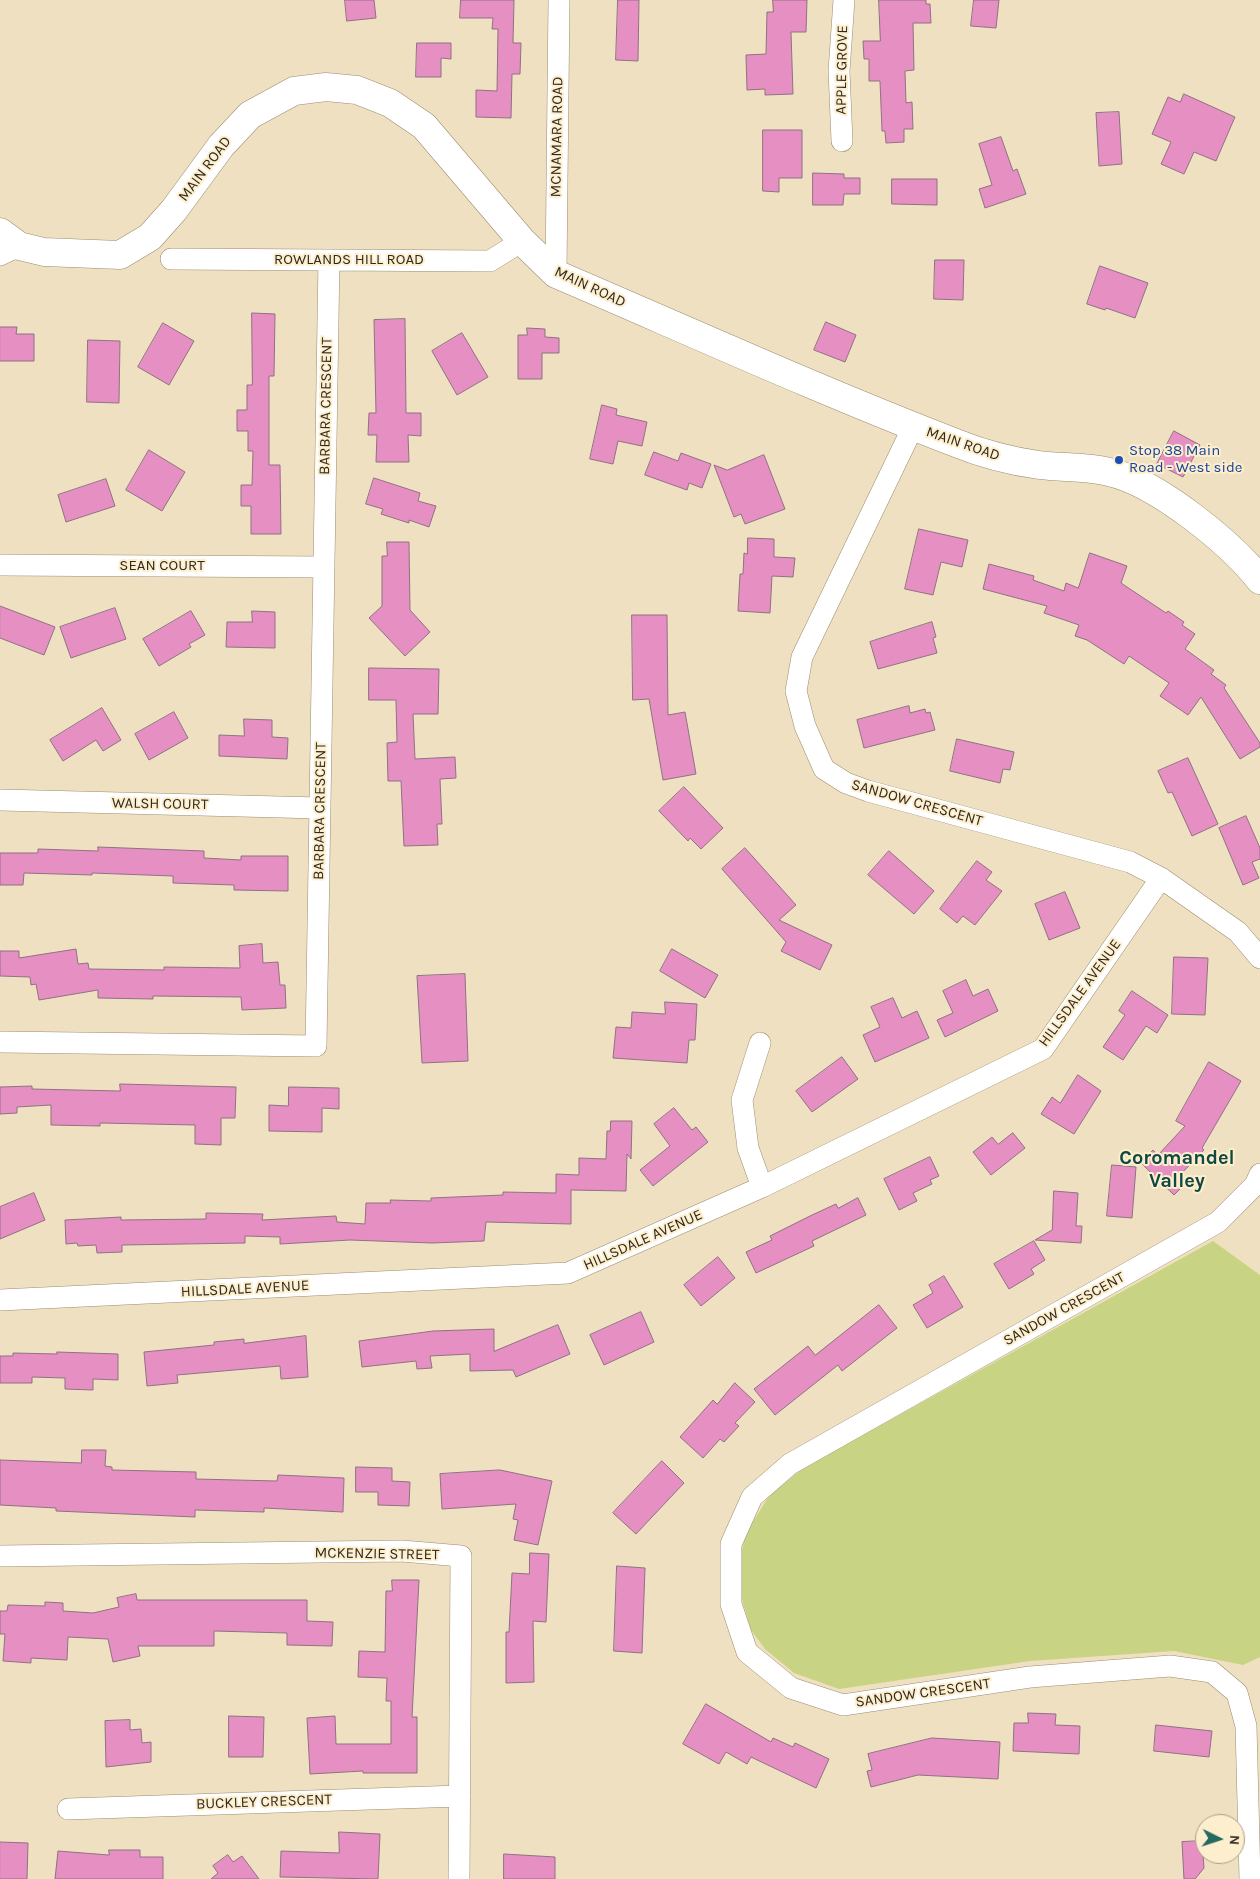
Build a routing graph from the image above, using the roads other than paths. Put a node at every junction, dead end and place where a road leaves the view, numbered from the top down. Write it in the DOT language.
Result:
graph roads {
  1 [pos="559,0"];
  2 [pos="844,0"];
  3 [pos="842,140"];
  4 [pos="522,241"];
  5 [pos="6,244"];
  6 [pos="171,260"];
  7 [pos="329,260"];
  8 [pos="556,274"];
  9 [pos="913,427"];
  10 [pos="0,565"];
  11 [pos="324,567"];
  12 [pos="1260,580"];
  13 [pos="0,800"];
  14 [pos="320,808"];
  15 [pos="1161,878"];
  16 [pos="1260,958"];
  17 [pos="0,1042"];
  18 [pos="760,1043"];
  19 [pos="1260,1174"];
  20 [pos="762,1186"];
  21 [pos="0,1300"];
  22 [pos="0,1556"];
  23 [pos="460,1796"];
  24 [pos="68,1809"];
  25 [pos="459,1879"];
  26 [pos="1250,1879"];
  1 -- 8 [label="street, MCNAMARA ROAD"];
  2 -- 3 [label="street, APPLE GROVE"];
  4 -- 5 [label="main road, MAIN ROAD"];
  4 -- 7 [label="street, ROWLANDS HILL ROAD"];
  4 -- 8 [label="main road, MAIN ROAD"];
  6 -- 7 [label="street, ROWLANDS HILL ROAD"];
  7 -- 11 [label="street, BARBARA CRESCENT"];
  8 -- 9 [label="main road, MAIN ROAD"];
  9 -- 12 [label="main road, MAIN ROAD"];
  9 -- 15 [label="street, SANDOW CRESCENT"];
  10 -- 11 [label="street, SEAN COURT"];
  11 -- 14 [label="street, BARBARA CRESCENT"];
  13 -- 14 [label="street, WALSH COURT"];
  14 -- 17 [label="street, BARBARA CRESCENT"];
  15 -- 16 [label="street, SANDOW CRESCENT"];
  15 -- 20 [label="street, HILLSDALE AVENUE"];
  18 -- 20 [label="street"];
  19 -- 26 [label="street, SANDOW CRESCENT"];
  20 -- 21 [label="street, HILLSDALE AVENUE"];
  22 -- 23 [label="street, MCKENZIE STREET"];
  23 -- 24 [label="street, BUCKLEY CRESCENT"];
  23 -- 25 [label="street, MCKENZIE STREET"];
}
